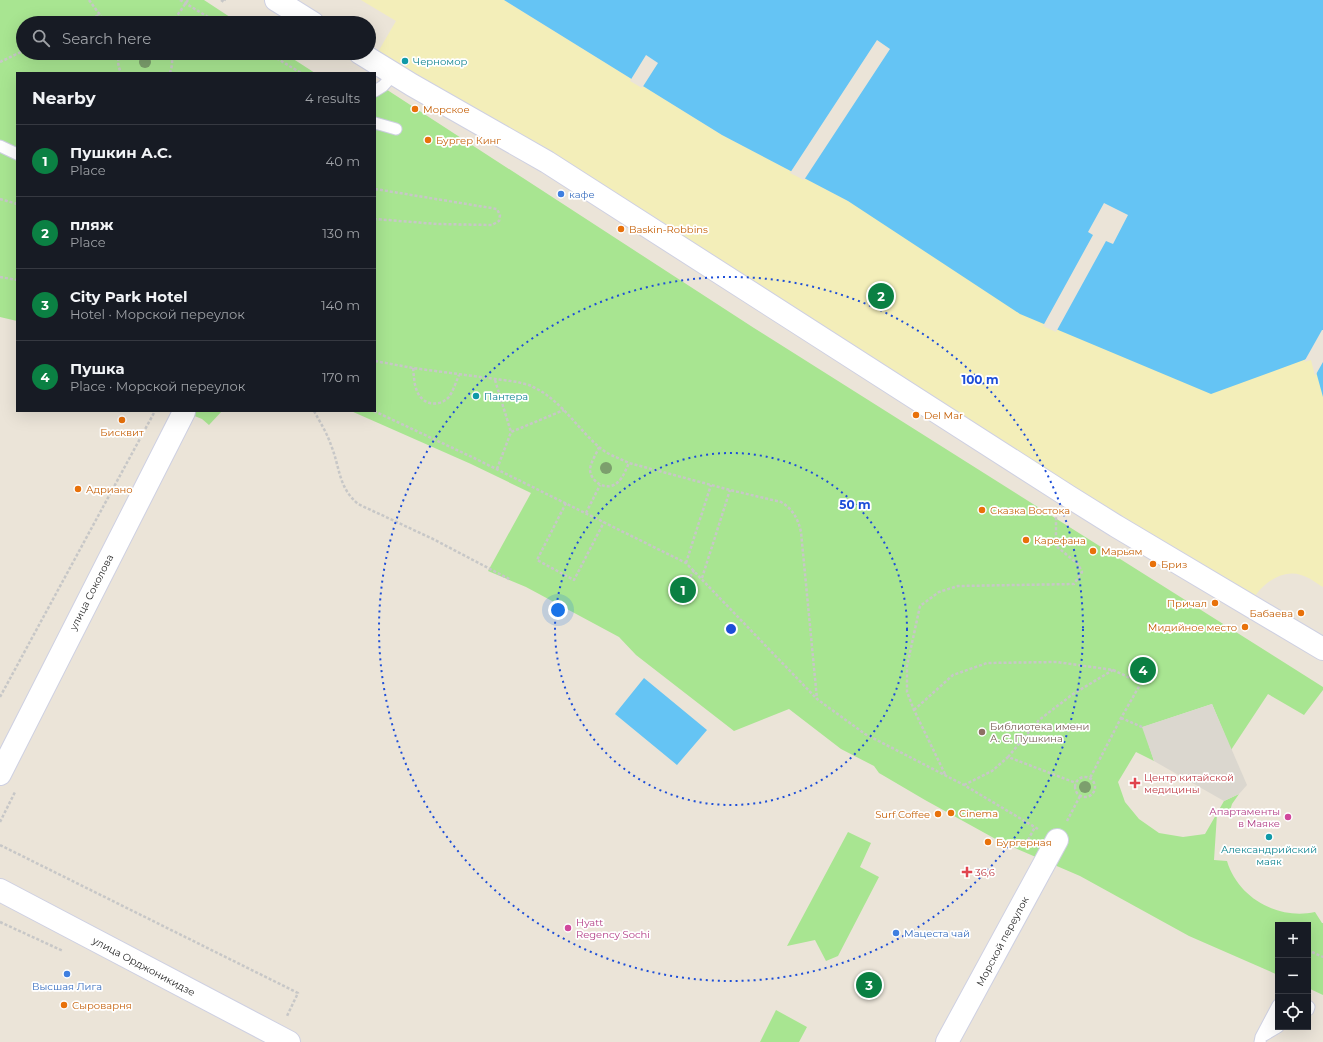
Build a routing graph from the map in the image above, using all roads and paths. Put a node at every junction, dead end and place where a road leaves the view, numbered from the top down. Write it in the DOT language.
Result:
graph roads {
  1 [pos="89,0"];
  2 [pos="180,0"];
  3 [pos="188,0"];
  4 [pos="221,0"];
  5 [pos="225,0"];
  6 [pos="276,0"];
  7 [pos="185,4"];
  8 [pos="100,14"];
  9 [pos="96,16"];
  10 [pos="177,16"];
  11 [pos="206,16"];
  12 [pos="302,16"];
  13 [pos="16,54"];
  14 [pos="118,60"];
  15 [pos="172,60"];
  16 [pos="280,60"];
  17 [pos="371,60"];
  18 [pos="0,62"];
  19 [pos="120,72"];
  20 [pos="170,72"];
  21 [pos="299,72"];
  22 [pos="394,74"];
  23 [pos="376,90"];
  24 [pos="376,122"];
  25 [pos="396,129"];
  26 [pos="0,146"];
  27 [pos="16,154"];
  28 [pos="376,189"];
  29 [pos="0,199"];
  30 [pos="16,204"];
  31 [pos="376,219"];
  32 [pos="0,276"];
  33 [pos="16,280"];
  34 [pos="376,361"];
  35 [pos="413,368"];
  36 [pos="459,375"];
  37 [pos="495,380"];
  38 [pos="564,410"];
  39 [pos="154,412"];
  40 [pos="184,412"];
  41 [pos="315,412"];
  42 [pos="376,412"];
  43 [pos="511,432"];
  44 [pos="599,447"];
  45 [pos="629,463"];
  46 [pos="497,469"];
  47 [pos="600,485"];
  48 [pos="711,485"];
  49 [pos="730,490"];
  50 [pos="566,503"];
  51 [pos="586,513"];
  52 [pos="1055,515"];
  53 [pos="604,522"];
  54 [pos="686,563"];
  55 [pos="694,570"];
  56 [pos="702,578"];
  57 [pos="511,580"];
  58 [pos="683,590"];
  59 [pos="1323,649"];
  60 [pos="1113,670"];
  61 [pos="0,697"];
  62 [pos="817,699"];
  63 [pos="914,710"];
  64 [pos="1121,718"];
  65 [pos="1142,727"];
  66 [pos="1008,757"];
  67 [pos="0,774"];
  68 [pos="946,775"];
  69 [pos="1090,778"];
  70 [pos="1076,783"];
  71 [pos="964,784"];
  72 [pos="1080,796"];
  73 [pos="1035,827"];
  74 [pos="1057,840"];
  75 [pos="0,845"];
  76 [pos="0,890"];
  77 [pos="1312,952"];
  78 [pos="1323,957"];
  79 [pos="1275,1012"];
  80 [pos="1275,1029"];
  81 [pos="279,1040"];
  82 [pos="1261,1040"];
  83 [pos="947,1042"];
  1 -- 8 [label="path"];
  2 -- 7 [label="path"];
  3 -- 7 [label="path"];
  4 -- 5 [label="path"];
  6 -- 12 [label="street"];
  7 -- 10 [label="path"];
  7 -- 11 [label="path"];
  8 -- 9 [label="path"];
  13 -- 18 [label="path"];
  14 -- 19 [label="path"];
  15 -- 20 [label="path"];
  16 -- 21 [label="path"];
  17 -- 22 [label="street"];
  22 -- 23 [label="lane"];
  22 -- 59 [label="street"];
  24 -- 25 [label="lane"];
  26 -- 27 [label="lane"];
  28 -- 31 [label="path"];
  29 -- 30 [label="path"];
  32 -- 33 [label="path"];
  34 -- 35 [label="path"];
  35 -- 36 [label="path"];
  35 -- 36 [label="path"];
  36 -- 37 [label="path"];
  37 -- 38 [label="path"];
  37 -- 43 [label="path"];
  38 -- 43 [label="path"];
  38 -- 44 [label="path"];
  39 -- 61 [label="path"];
  40 -- 67 [label="street, улица Соколова"];
  41 -- 57 [label="path"];
  42 -- 46 [label="path"];
  43 -- 46 [label="path"];
  44 -- 45 [label="path"];
  44 -- 47 [label="path"];
  45 -- 47 [label="path"];
  45 -- 48 [label="path"];
  46 -- 50 [label="path"];
  47 -- 51 [label="path"];
  48 -- 49 [label="path"];
  48 -- 54 [label="path"];
  49 -- 56 [label="path"];
  49 -- 62 [label="path"];
  50 -- 51 [label="path"];
  50 -- 53 [label="path"];
  51 -- 53 [label="path"];
  52 -- 63 [label="path"];
  53 -- 54 [label="path"];
  54 -- 55 [label="path"];
  55 -- 56 [label="path"];
  55 -- 58 [label="path"];
  56 -- 62 [label="path"];
  60 -- 63 [label="path"];
  60 -- 64 [label="path"];
  60 -- 66 [label="path"];
  62 -- 68 [label="path"];
  63 -- 68 [label="path"];
  64 -- 65 [label="path"];
  64 -- 69 [label="path"];
  66 -- 70 [label="path"];
  66 -- 71 [label="path"];
  68 -- 71 [label="path"];
  69 -- 70 [label="path"];
  69 -- 72 [label="path"];
  70 -- 72 [label="path"];
  71 -- 73 [label="path"];
  72 -- 74 [label="path"];
  74 -- 83 [label="street, Морской переулок"];
  75 -- 81 [label="path"];
  76 -- 81 [label="street, улица Орджоникидзе"];
  77 -- 78 [label="path"];
  79 -- 82 [label="lane"];
  80 -- 82 [label="lane"];
}
